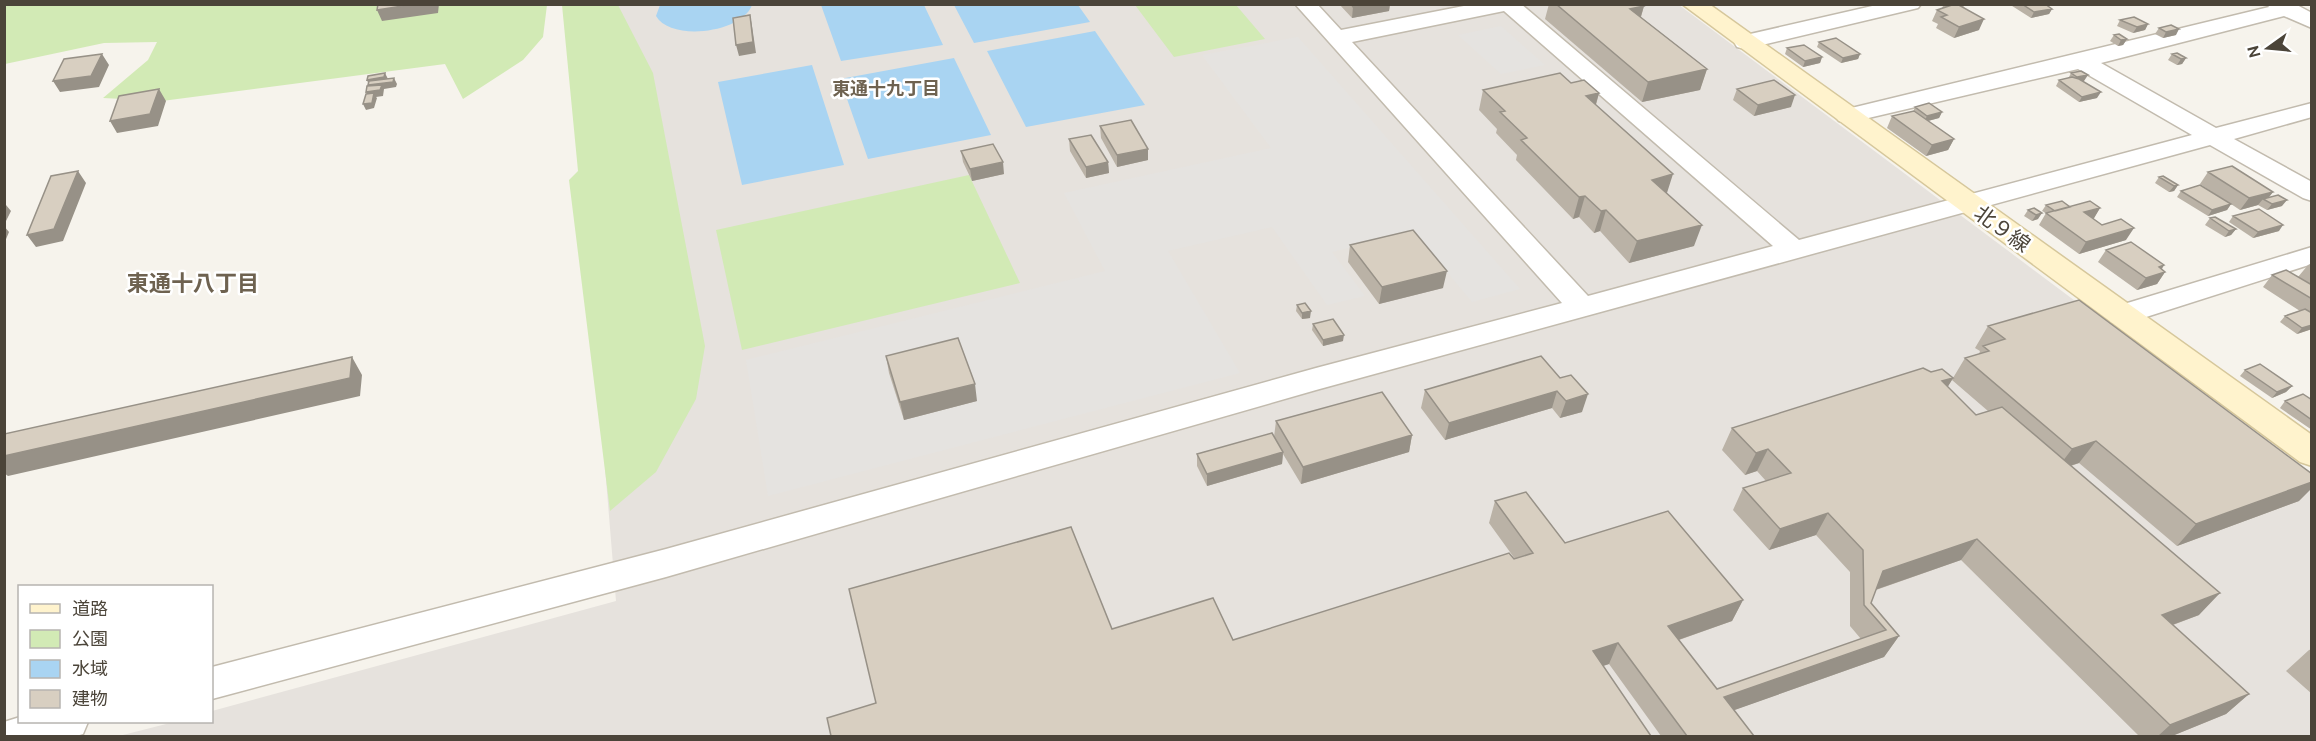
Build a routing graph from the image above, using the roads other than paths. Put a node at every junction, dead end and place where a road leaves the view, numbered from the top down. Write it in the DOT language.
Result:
graph roads {
  1 [pos="1305,4"];
  2 [pos="1693,4"];
  3 [pos="1911,4"];
  4 [pos="1509,5"];
  5 [pos="2282,7"];
  6 [pos="2312,22"];
  7 [pos="1336,38"];
  8 [pos="1745,42"];
  9 [pos="2081,61"];
  10 [pos="2312,110"];
  11 [pos="1846,116"];
  12 [pos="2212,136"];
  13 [pos="2312,193"];
  14 [pos="1966,202"];
  15 [pos="1794,250"];
  16 [pos="2312,255"];
  17 [pos="1582,307"];
  18 [pos="2121,315"];
  19 [pos="2312,453"];
  20 [pos="213,683"];
  21 [pos="65,723"];
  22 [pos="13,736"];
  1 -- 7 [label="street"];
  2 -- 8 [label="street, 北９線"];
  3 -- 8 [label="street"];
  4 -- 7 [label="street"];
  4 -- 15 [label="street"];
  5 -- 6 [label="street"];
  5 -- 9 [label="street"];
  7 -- 17 [label="street"];
  8 -- 11 [label="street, 北９線"];
  9 -- 11 [label="street"];
  9 -- 12 [label="street"];
  10 -- 12 [label="street"];
  11 -- 14 [label="street, 北９線"];
  12 -- 13 [label="street"];
  12 -- 14 [label="street"];
  14 -- 15 [label="street"];
  14 -- 18 [label="street, 北９線"];
  15 -- 17 [label="street"];
  16 -- 18 [label="street"];
  17 -- 20 [label="street"];
  18 -- 19 [label="street, 北９線"];
  21 -- 22 [label="street"];
}
